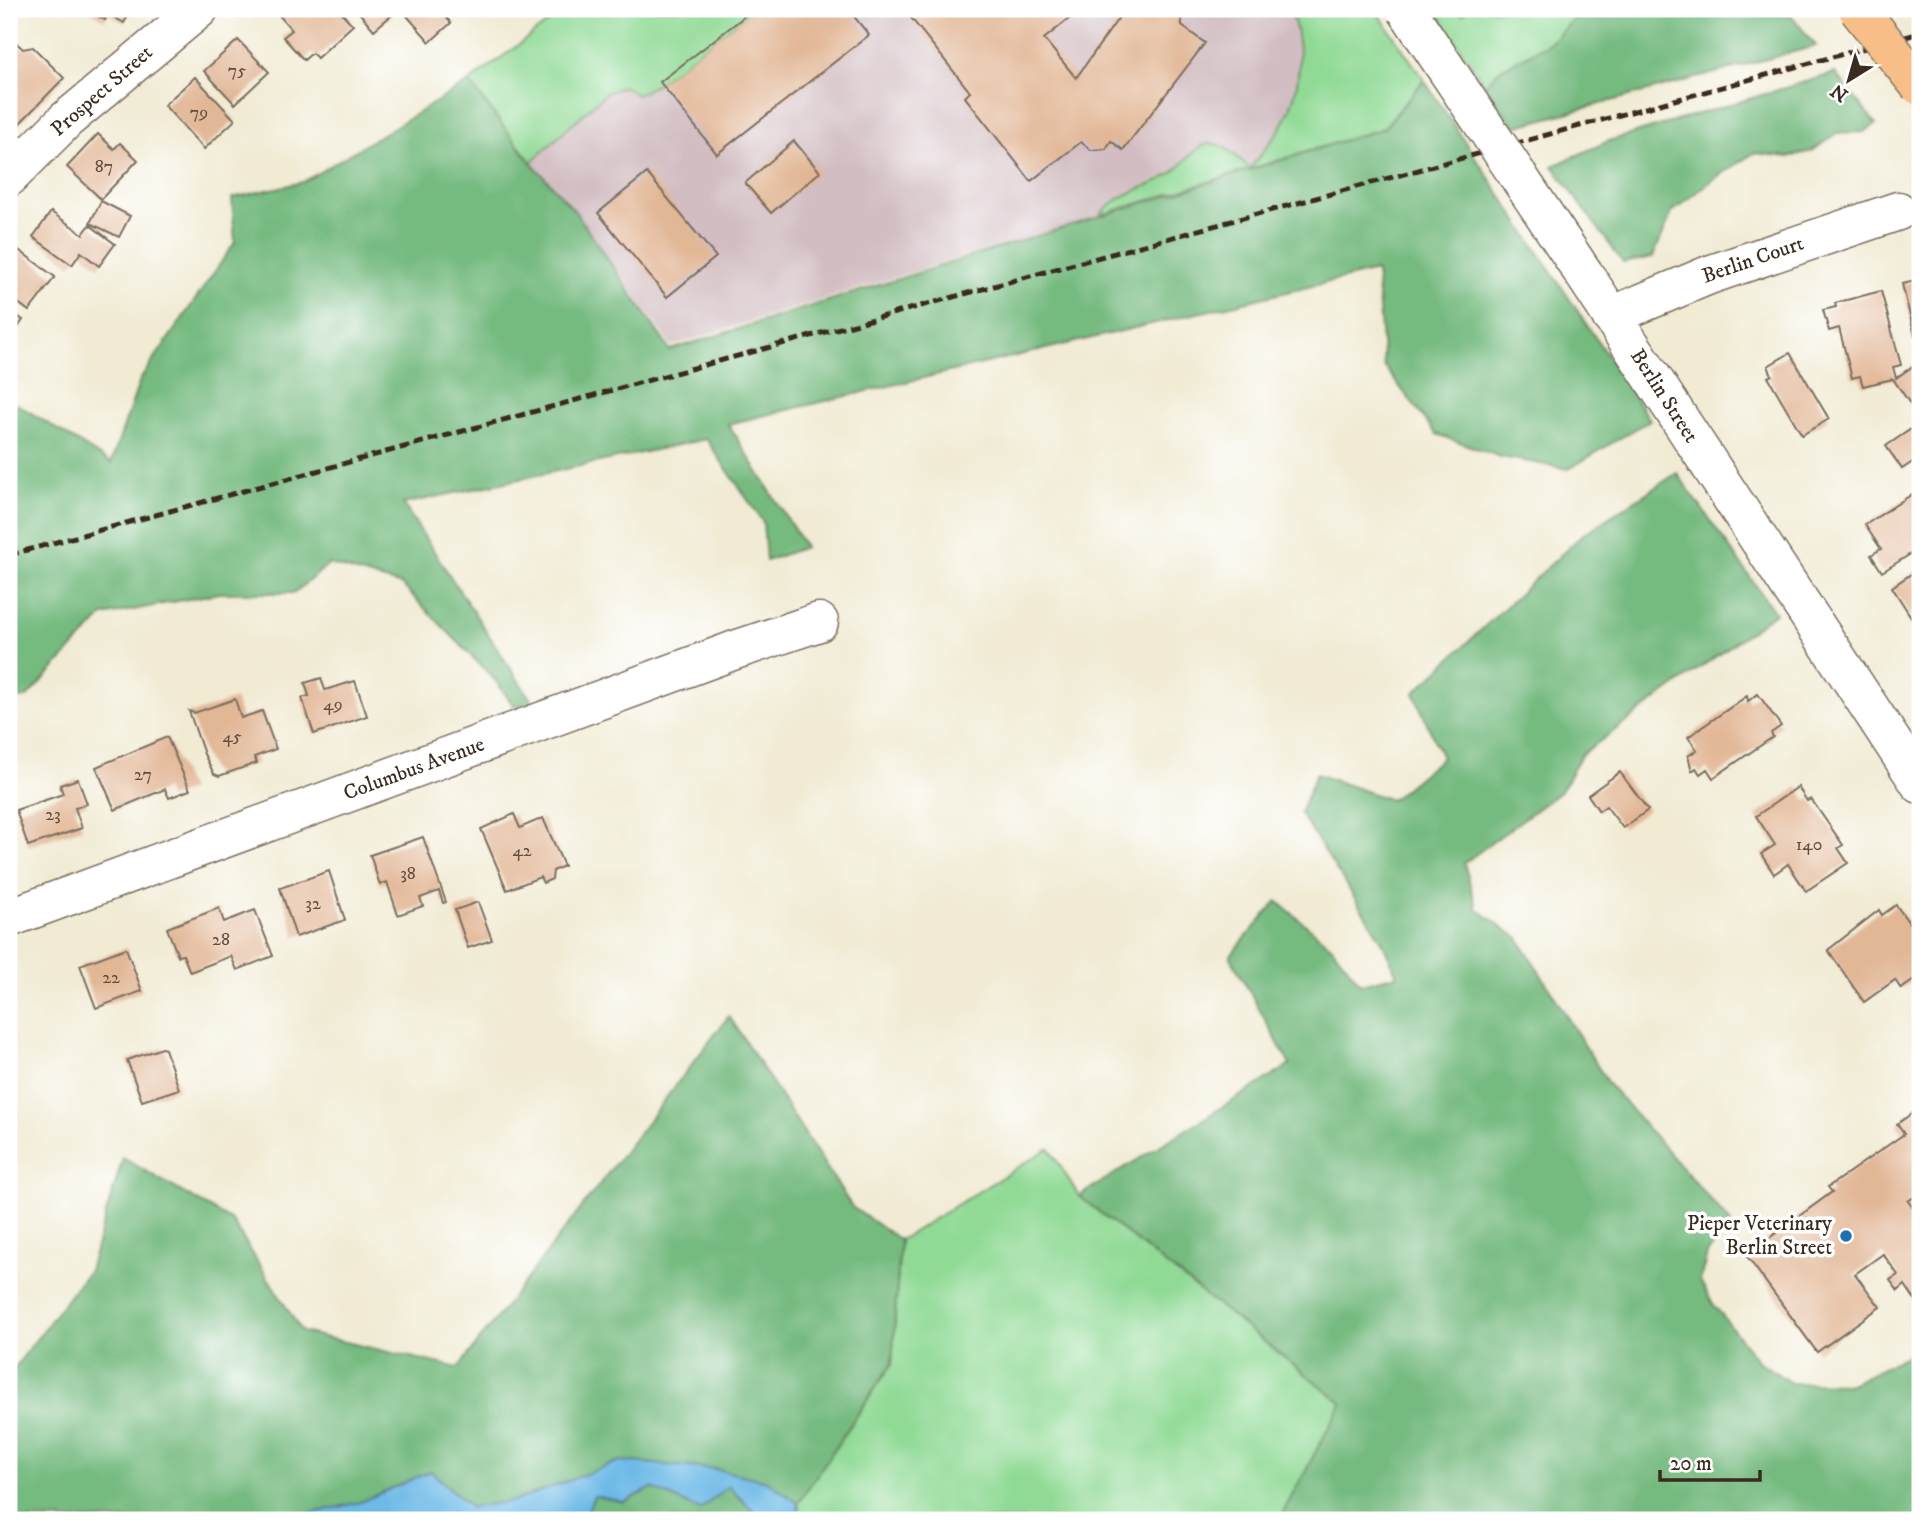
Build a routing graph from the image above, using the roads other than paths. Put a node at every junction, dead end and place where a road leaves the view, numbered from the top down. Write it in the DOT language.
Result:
graph roads {
  1 [pos="199,9"];
  2 [pos="1406,9"];
  3 [pos="1858,9"];
  4 [pos="1920,86"];
  5 [pos="9,177"];
  6 [pos="1898,211"];
  7 [pos="1611,316"];
  8 [pos="819,622"];
  9 [pos="1920,783"];
  10 [pos="9,918"];
  1 -- 5 [label="street, Prospect Street"];
  2 -- 7 [label="street, Berlin Street, bridge"];
  3 -- 4 [label="main road, bridge"];
  6 -- 7 [label="street, Berlin Court"];
  7 -- 9 [label="street, Berlin Street"];
  8 -- 10 [label="street, Columbus Avenue"];
}
